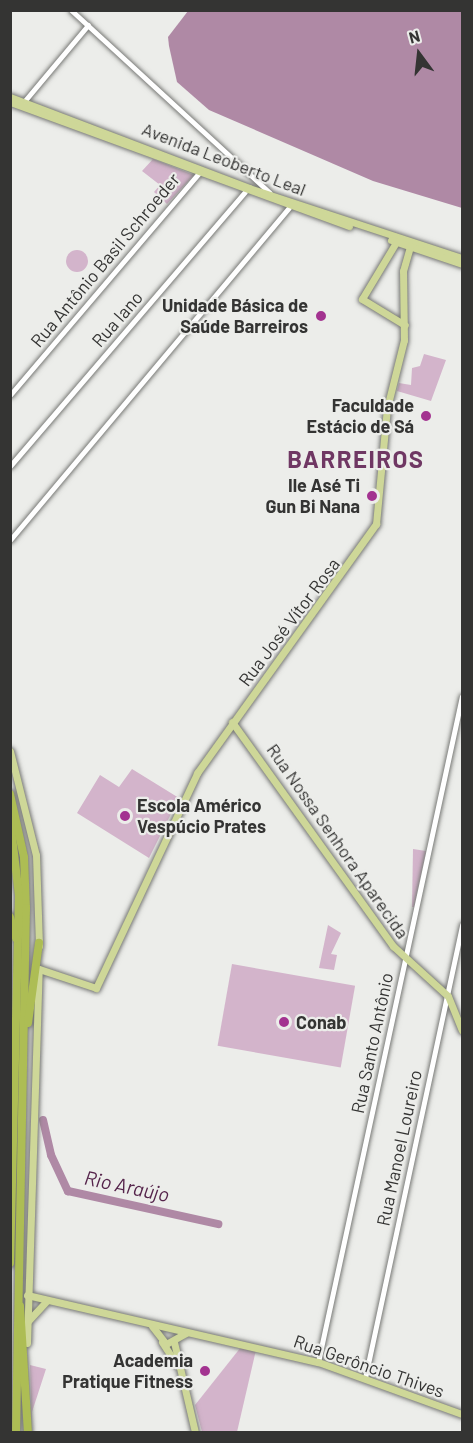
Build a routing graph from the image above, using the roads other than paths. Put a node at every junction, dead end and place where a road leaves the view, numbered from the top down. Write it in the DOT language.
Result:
graph roads {
  1 [pos="71,10"];
  2 [pos="88,25"];
  3 [pos="10,97"];
  4 [pos="10,102"];
  5 [pos="23,104"];
  6 [pos="200,172"];
  7 [pos="245,192"];
  8 [pos="270,193"];
  9 [pos="290,207"];
  10 [pos="398,240"];
  11 [pos="410,246"];
  12 [pos="462,258"];
  13 [pos="462,264"];
  14 [pos="405,325"];
  15 [pos="10,395"];
  16 [pos="10,466"];
  17 [pos="10,540"];
  18 [pos="462,696"];
  19 [pos="232,722"];
  20 [pos="11,753"];
  21 [pos="10,794"];
  22 [pos="10,820"];
  23 [pos="410,906"];
  24 [pos="417,907"];
  25 [pos="10,917"];
  26 [pos="462,924"];
  27 [pos="39,943"];
  28 [pos="19,952"];
  29 [pos="405,958"];
  30 [pos="39,969"];
  31 [pos="56,978"];
  32 [pos="38,991"];
  33 [pos="448,996"];
  34 [pos="462,1030"];
  35 [pos="22,1060"];
  36 [pos="10,1263"];
  37 [pos="17,1284"];
  38 [pos="27,1295"];
  39 [pos="36,1300"];
  40 [pos="47,1302"];
  41 [pos="27,1310"];
  42 [pos="147,1323"];
  43 [pos="27,1324"];
  44 [pos="169,1328"];
  45 [pos="195,1333"];
  46 [pos="161,1339"];
  47 [pos="175,1339"];
  48 [pos="27,1343"];
  49 [pos="318,1362"];
  50 [pos="180,1370"];
  51 [pos="365,1378"];
  52 [pos="462,1414"];
  53 [pos="16,1432"];
  54 [pos="27,1432"];
  55 [pos="195,1432"];
  1 -- 2 [label="street"];
  2 -- 5 [label="street"];
  2 -- 8 [label="street"];
  3 -- 5 [label="main road, Avenida Leoberto Leal"];
  4 -- 5 [label="main road, Avenida Leoberto Leal"];
  5 -- 6 [label="main road, Avenida Leoberto Leal"];
  5 -- 8 [label="main road, Avenida Leoberto Leal"];
  6 -- 7 [label="main road, Avenida Leoberto Leal"];
  6 -- 15 [label="street, Rua Antônio Basil Schroeder"];
  7 -- 9 [label="main road, Avenida Leoberto Leal"];
  7 -- 16 [label="street, Rua Iano"];
  8 -- 10 [label="main road, Avenida Leoberto Leal"];
  9 -- 10 [label="main road, Avenida Leoberto Leal"];
  9 -- 17 [label="street"];
  10 -- 11 [label="main road, Avenida Leoberto Leal"];
  10 -- 12 [label="main road, Avenida Leoberto Leal"];
  10 -- 14 [label="main road"];
  11 -- 13 [label="main road, Avenida Leoberto Leal"];
  11 -- 14 [label="main road, Rua José Vítor Rosa"];
  14 -- 19 [label="main road, Rua José Vítor Rosa"];
  18 -- 24 [label="street, Rua Santo Antônio"];
  19 -- 29 [label="main road, Rua Nossa Senhora Aparecida"];
  19 -- 31 [label="main road, Rua José Vítor Rosa"];
  20 -- 27 [label="main road"];
  21 -- 35 [label="highway"];
  22 -- 28 [label="highway"];
  23 -- 24 [label="street"];
  24 -- 29 [label="street, Rua Santo Antônio"];
  25 -- 28 [label="highway"];
  26 -- 33 [label="street, Rua Manoel Loureiro"];
  27 -- 30 [label="main road"];
  27 -- 35 [label="highway"];
  28 -- 36 [label="highway"];
  29 -- 33 [label="main road, Rua Nossa Senhora Aparecida"];
  29 -- 49 [label="street, Rua Santo Antônio"];
  30 -- 31 [label="main road"];
  30 -- 32 [label="main road"];
  31 -- 32 [label="main road"];
  32 -- 38 [label="main road"];
  33 -- 34 [label="main road, Rua Nossa Senhora Aparecida"];
  33 -- 51 [label="street, Rua Manoel Loureiro"];
  35 -- 37 [label="highway"];
  37 -- 48 [label="highway"];
  37 -- 53 [label="highway"];
  38 -- 39 [label="main road"];
  38 -- 41 [label="main road"];
  39 -- 40 [label="main road"];
  39 -- 41 [label="main road"];
  40 -- 42 [label="main road"];
  40 -- 43 [label="main road"];
  41 -- 43 [label="main road"];
  42 -- 44 [label="main road, Rua Gerôncio Thives"];
  42 -- 46 [label="main road"];
  43 -- 48 [label="main road"];
  44 -- 45 [label="main road, Rua Gerôncio Thives"];
  44 -- 46 [label="main road"];
  44 -- 47 [label="main road"];
  45 -- 47 [label="main road"];
  45 -- 49 [label="main road, Rua Gerôncio Thives"];
  46 -- 47 [label="main road"];
  46 -- 50 [label="main road"];
  47 -- 50 [label="main road"];
  48 -- 54 [label="highway"];
  49 -- 51 [label="main road, Rua Gerôncio Thives"];
  50 -- 55 [label="main road"];
  51 -- 52 [label="main road, Rua Gerôncio Thives"];
}
